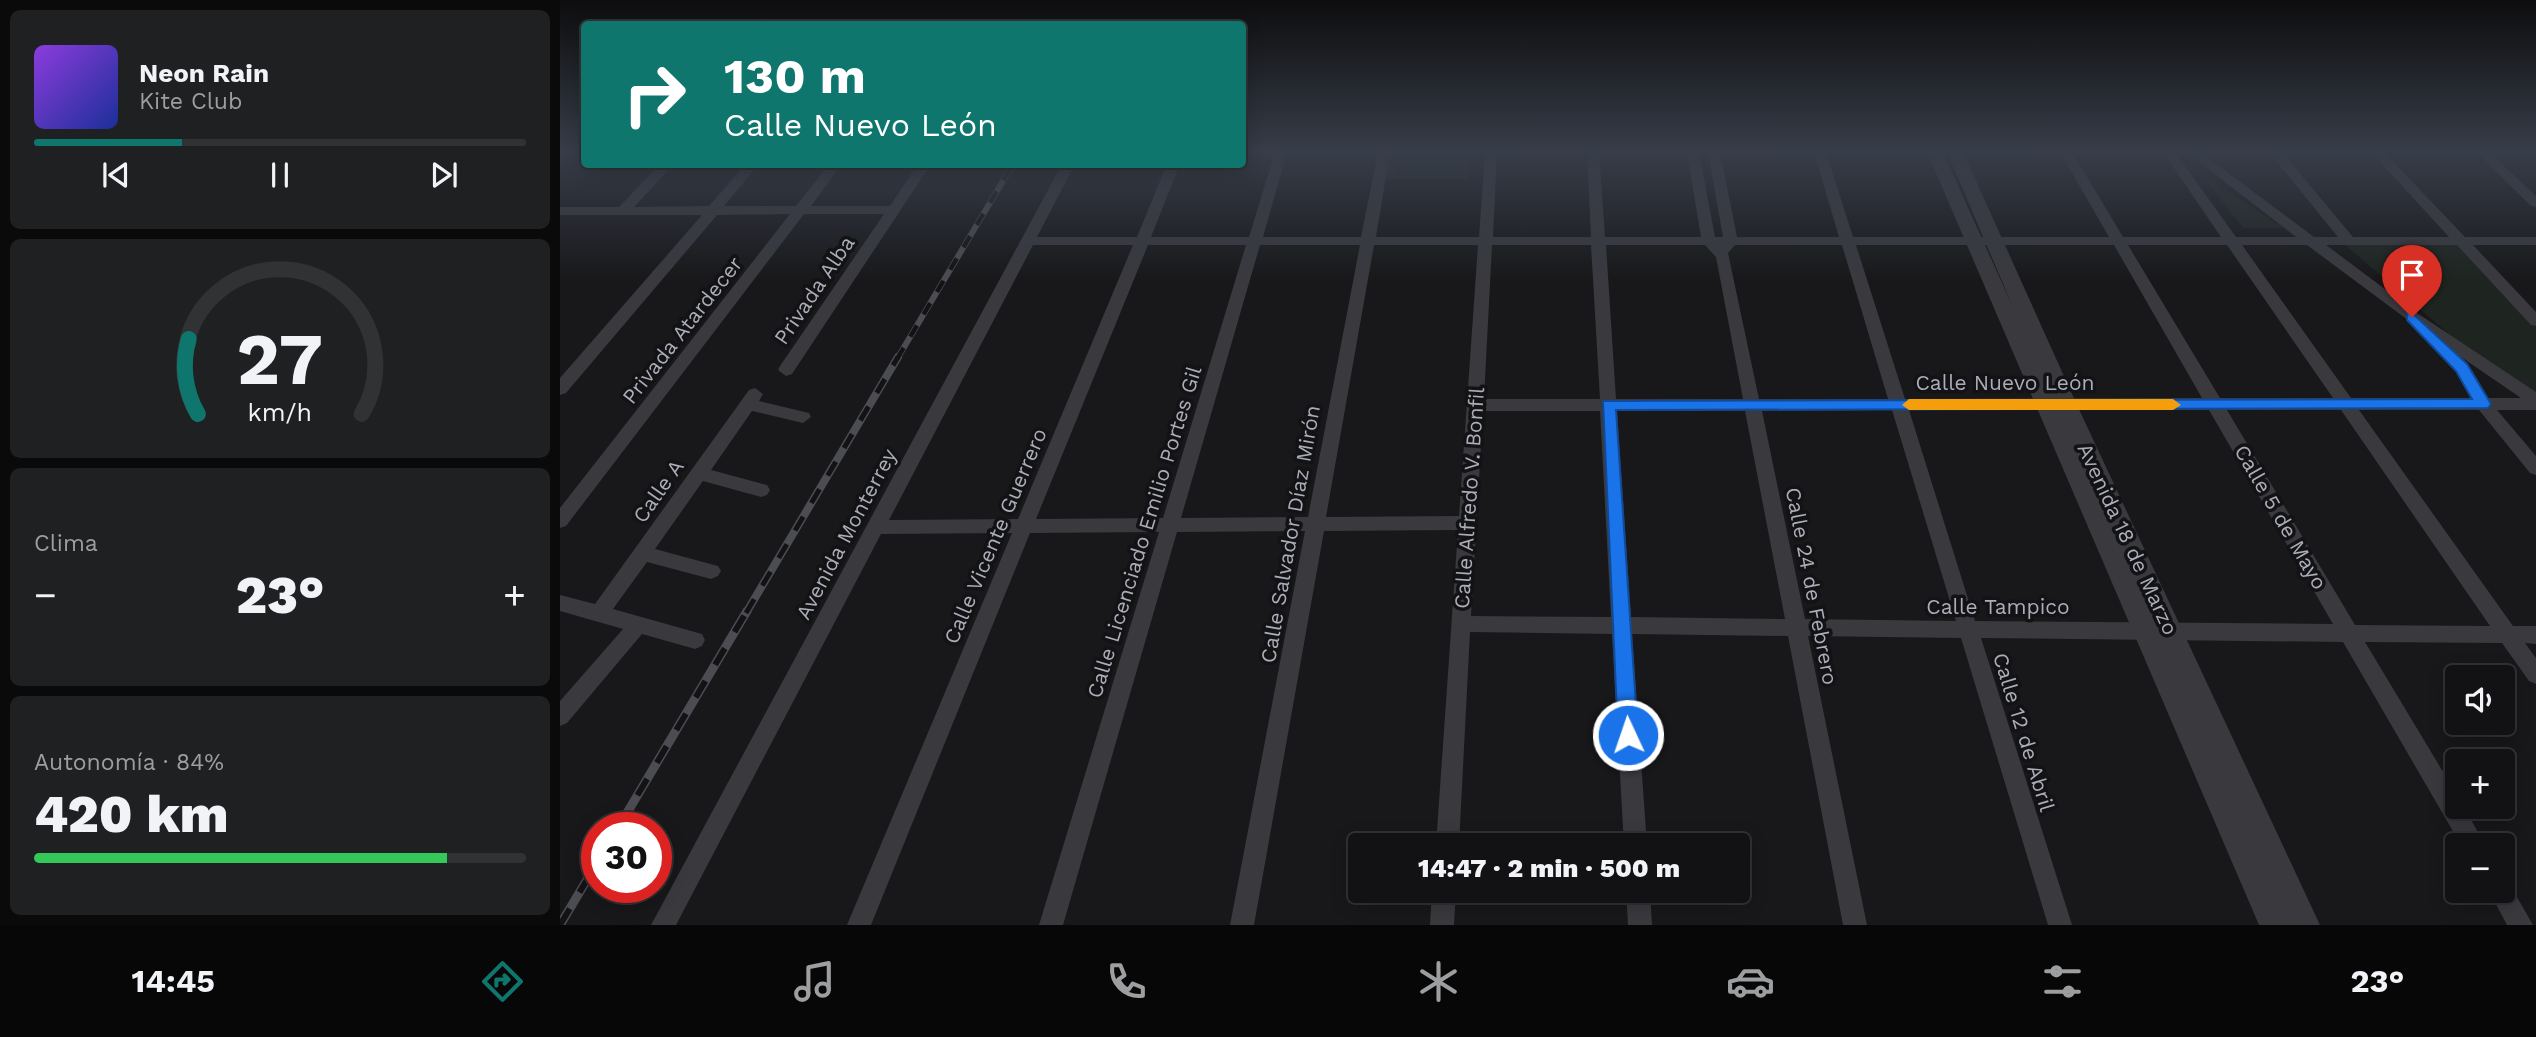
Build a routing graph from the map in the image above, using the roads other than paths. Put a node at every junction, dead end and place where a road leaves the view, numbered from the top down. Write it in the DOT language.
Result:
graph roads {
  1 [pos="639,195"];
  2 [pos="727,195"];
  3 [pos="812,195"];
  4 [pos="904,195"];
  5 [pos="1052,195"];
  6 [pos="1161,195"];
  7 [pos="1269,195"];
  8 [pos="1376,195"];
  9 [pos="1488,195"];
  10 [pos="1595,195"];
  11 [pos="1706,195"];
  12 [pos="1717,195"];
  13 [pos="1833,195"];
  14 [pos="1959,195"];
  15 [pos="1970,195"];
  16 [pos="2092,195"];
  17 [pos="2199,195"];
  18 [pos="2251,195"];
  19 [pos="2311,195"];
  20 [pos="2418,195"];
  21 [pos="714,210"];
  22 [pos="801,210"];
  23 [pos="894,210"];
  24 [pos="560,211"];
  25 [pos="624,211"];
  26 [pos="1028,241"];
  27 [pos="1142,241"];
  28 [pos="1255,241"];
  29 [pos="1367,241"];
  30 [pos="1485,241"];
  31 [pos="1598,241"];
  32 [pos="1985,241"];
  33 [pos="2119,241"];
  34 [pos="2231,241"];
  35 [pos="2314,241"];
  36 [pos="2349,241"];
  37 [pos="2461,241"];
  38 [pos="2536,241"];
  39 [pos="1848,242"];
  40 [pos="1721,246"];
  41 [pos="2412,317"];
  42 [pos="2536,321"];
  43 [pos="786,370"];
  44 [pos="560,389"];
  45 [pos="2536,402"];
  46 [pos="2215,404"];
  47 [pos="2346,404"];
  48 [pos="2483,404"];
  49 [pos="1475,405"];
  50 [pos="1608,405"];
  51 [pos="1753,405"];
  52 [pos="1898,405"];
  53 [pos="2056,405"];
  54 [pos="803,416"];
  55 [pos="2536,468"];
  56 [pos="699,473"];
  57 [pos="761,490"];
  58 [pos="560,521"];
  59 [pos="1467,523"];
  60 [pos="1315,524"];
  61 [pos="1170,525"];
  62 [pos="1024,526"];
  63 [pos="875,527"];
  64 [pos="642,552"];
  65 [pos="711,571"];
  66 [pos="560,603"];
  67 [pos="599,614"];
  68 [pos="1461,624"];
  69 [pos="638,625"];
  70 [pos="1621,625"];
  71 [pos="1797,628"];
  72 [pos="1968,628"];
  73 [pos="2157,630"];
  74 [pos="2349,632"];
  75 [pos="2508,634"];
  76 [pos="2536,635"];
  77 [pos="695,640"];
  78 [pos="2536,675"];
  79 [pos="560,716"];
  80 [pos="1448,833"];
  81 [pos="1634,833"];
  82 [pos="2467,833"];
  83 [pos="1443,903"];
  84 [pos="1638,903"];
  85 [pos="2508,903"];
  86 [pos="663,925"];
  87 [pos="859,925"];
  88 [pos="1051,925"];
  89 [pos="1242,925"];
  90 [pos="1442,925"];
  91 [pos="1640,925"];
  92 [pos="1855,925"];
  93 [pos="2060,925"];
  94 [pos="2275,925"];
  95 [pos="2304,925"];
  96 [pos="2521,925"];
  1 -- 25 [label="street"];
  2 -- 21 [label="street"];
  3 -- 22 [label="street, Privada Atardecer"];
  4 -- 23 [label="street, Privada Alba"];
  5 -- 26 [label="street, Avenida Monterrey"];
  6 -- 27 [label="street, Calle Vicente Guerrero"];
  7 -- 28 [label="street, Calle Licenciado Emilio Portes Gil"];
  8 -- 29 [label="street, Calle Salvador Díaz Mirón"];
  9 -- 30 [label="street, Calle Alfredo V. Bonfil"];
  10 -- 31 [label="street"];
  11 -- 40 [label="street, Calle 24 de Febrero"];
  12 -- 40 [label="street, Calle 24 de Febrero"];
  13 -- 39 [label="street, Calle 12 de Abril"];
  14 -- 32 [label="street, Avenida 18 de Marzo"];
  15 -- 32 [label="street, Avenida 18 de Marzo"];
  16 -- 33 [label="street, Calle 5 de Mayo"];
  17 -- 34 [label="street"];
  18 -- 35 [label="street"];
  19 -- 36 [label="street"];
  20 -- 37 [label="street"];
  21 -- 22 [label="street"];
  21 -- 25 [label="street"];
  21 -- 44 [label="street"];
  22 -- 23 [label="street"];
  22 -- 58 [label="street, Privada Atardecer"];
  23 -- 43 [label="street, Privada Alba"];
  24 -- 25 [label="street"];
  26 -- 27 [label="street"];
  26 -- 63 [label="street, Avenida Monterrey"];
  27 -- 28 [label="street"];
  27 -- 62 [label="street, Calle Vicente Guerrero"];
  28 -- 29 [label="street"];
  28 -- 61 [label="street, Calle Licenciado Emilio Portes Gil"];
  29 -- 30 [label="street"];
  29 -- 60 [label="street, Calle Salvador Díaz Mirón"];
  30 -- 31 [label="street"];
  30 -- 49 [label="street, Calle Alfredo V. Bonfil"];
  31 -- 40 [label="street"];
  31 -- 50 [label="street"];
  32 -- 33 [label="street"];
  32 -- 39 [label="street"];
  32 -- 53 [label="street, Avenida 18 de Marzo"];
  33 -- 34 [label="street"];
  33 -- 46 [label="street, Calle 5 de Mayo"];
  34 -- 35 [label="street"];
  34 -- 47 [label="street"];
  35 -- 36 [label="street"];
  35 -- 41 [label="street"];
  36 -- 37 [label="street"];
  37 -- 38 [label="street"];
  37 -- 42 [label="street"];
  39 -- 40 [label="street"];
  39 -- 52 [label="street, Calle 12 de Abril"];
  40 -- 51 [label="street, Calle 24 de Febrero"];
  41 -- 45 [label="street"];
  41 -- 48 [label="street"];
  45 -- 48 [label="street, Calle Nuevo León"];
  46 -- 47 [label="street, Calle Nuevo León"];
  46 -- 53 [label="street, Calle Nuevo León"];
  46 -- 74 [label="street, Calle 5 de Mayo"];
  47 -- 48 [label="street, Calle Nuevo León"];
  47 -- 75 [label="street"];
  48 -- 55 [label="street"];
  49 -- 50 [label="street, Calle Nuevo León"];
  49 -- 59 [label="street, Calle Alfredo V. Bonfil"];
  50 -- 51 [label="street, Calle Nuevo León"];
  50 -- 70 [label="street"];
  51 -- 52 [label="street, Calle Nuevo León"];
  51 -- 71 [label="street, Calle 24 de Febrero"];
  52 -- 53 [label="street, Calle Nuevo León"];
  52 -- 72 [label="street, Calle 12 de Abril"];
  53 -- 73 [label="street, Avenida 18 de Marzo"];
  54 -- 56 [label="street, Calle A"];
  56 -- 57 [label="street"];
  56 -- 64 [label="street, Calle A"];
  59 -- 60 [label="street"];
  59 -- 68 [label="street, Calle Alfredo V. Bonfil"];
  60 -- 61 [label="street"];
  60 -- 89 [label="street, Calle Salvador Díaz Mirón"];
  61 -- 62 [label="street"];
  61 -- 88 [label="street, Calle Licenciado Emilio Portes Gil"];
  62 -- 63 [label="street"];
  62 -- 87 [label="street, Calle Vicente Guerrero"];
  63 -- 86 [label="street, Avenida Monterrey"];
  64 -- 65 [label="street"];
  64 -- 67 [label="street, Calle A"];
  66 -- 67 [label="street"];
  67 -- 69 [label="street"];
  68 -- 70 [label="street, Calle Tampico"];
  68 -- 80 [label="street, Calle Alfredo V. Bonfil"];
  69 -- 77 [label="street"];
  69 -- 79 [label="street"];
  70 -- 71 [label="street, Calle Tampico"];
  70 -- 81 [label="street"];
  71 -- 72 [label="street, Calle Tampico"];
  71 -- 92 [label="street, Calle 24 de Febrero"];
  72 -- 73 [label="street, Calle Tampico"];
  72 -- 93 [label="street, Calle 12 de Abril"];
  73 -- 74 [label="street, Calle Tampico"];
  73 -- 94 [label="street, Avenida 18 de Marzo"];
  73 -- 95 [label="street, Avenida 18 de Marzo"];
  74 -- 75 [label="street, Calle Tampico"];
  74 -- 82 [label="street, Calle 5 de Mayo"];
  75 -- 76 [label="street, Calle Tampico"];
  75 -- 78 [label="street"];
  83 -- 90 [label="street"];
  84 -- 91 [label="street"];
  85 -- 96 [label="street"];
}
